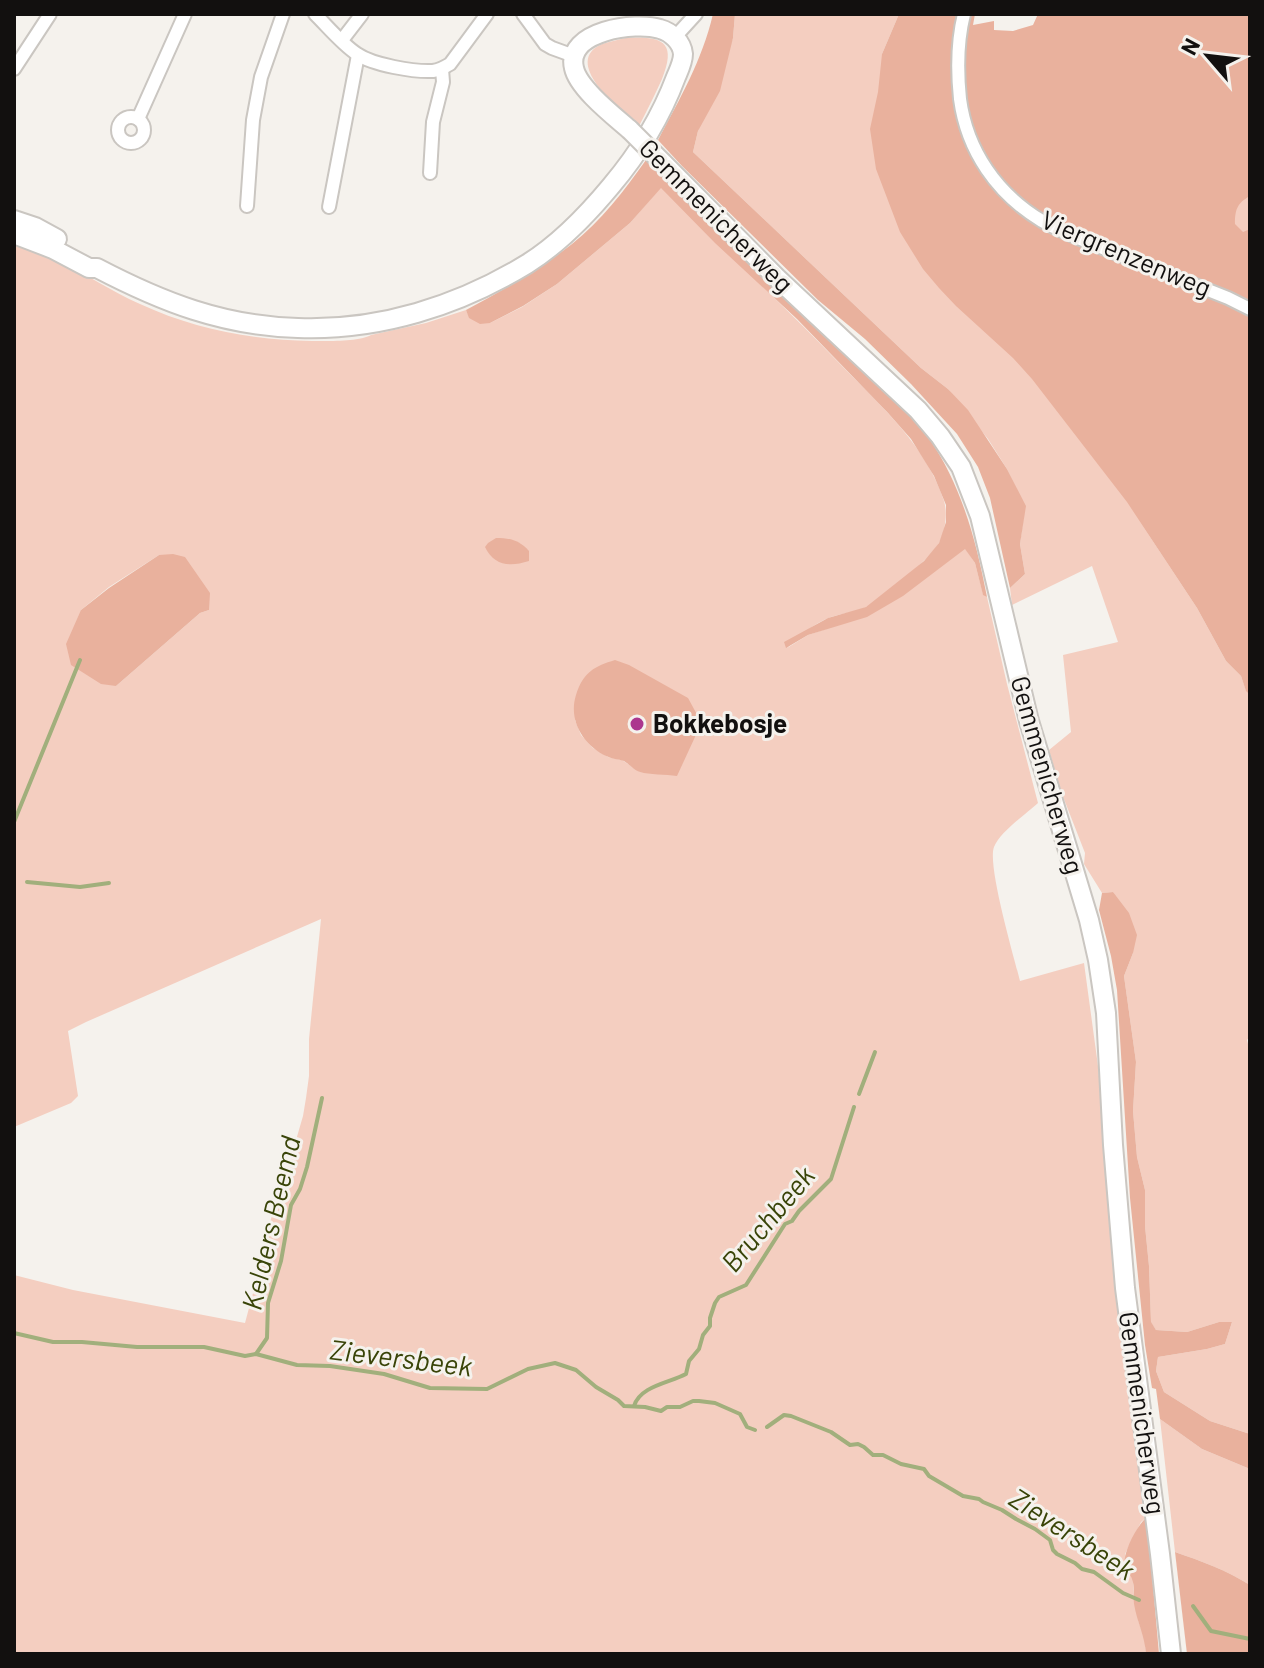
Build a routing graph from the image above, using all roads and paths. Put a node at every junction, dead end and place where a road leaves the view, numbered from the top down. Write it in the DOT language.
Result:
graph roads {
  1 [pos="50,14"];
  2 [pos="185,14"];
  3 [pos="283,14"];
  4 [pos="315,14"];
  5 [pos="362,14"];
  6 [pos="487,14"];
  7 [pos="523,14"];
  8 [pos="696,14"];
  9 [pos="964,14"];
  10 [pos="675,37"];
  11 [pos="342,40"];
  12 [pos="358,55"];
  13 [pos="574,56"];
  14 [pos="14,69"];
  15 [pos="442,69"];
  16 [pos="138,119"];
  17 [pos="430,173"];
  18 [pos="247,206"];
  19 [pos="329,207"];
  20 [pos="14,220"];
  21 [pos="14,234"];
  22 [pos="97,268"];
  23 [pos="1250,309"];
  24 [pos="1171,1654"];
  1 -- 14 [label="street"];
  2 -- 16 [label="street"];
  3 -- 18 [label="street"];
  4 -- 11 [label="street"];
  5 -- 11 [label="street"];
  6 -- 15 [label="street"];
  7 -- 13 [label="street"];
  8 -- 10 [label="street"];
  9 -- 23 [label="street, Viergrenzenweg"];
  10 -- 13 [label="main road"];
  10 -- 22 [label="main road"];
  11 -- 12 [label="street"];
  12 -- 15 [label="street"];
  12 -- 19 [label="street"];
  13 -- 24 [label="main road, Gemmenicherweg, bridge"];
  15 -- 17 [label="street"];
  20 -- 22 [label="main road"];
  21 -- 22 [label="main road"];
}
